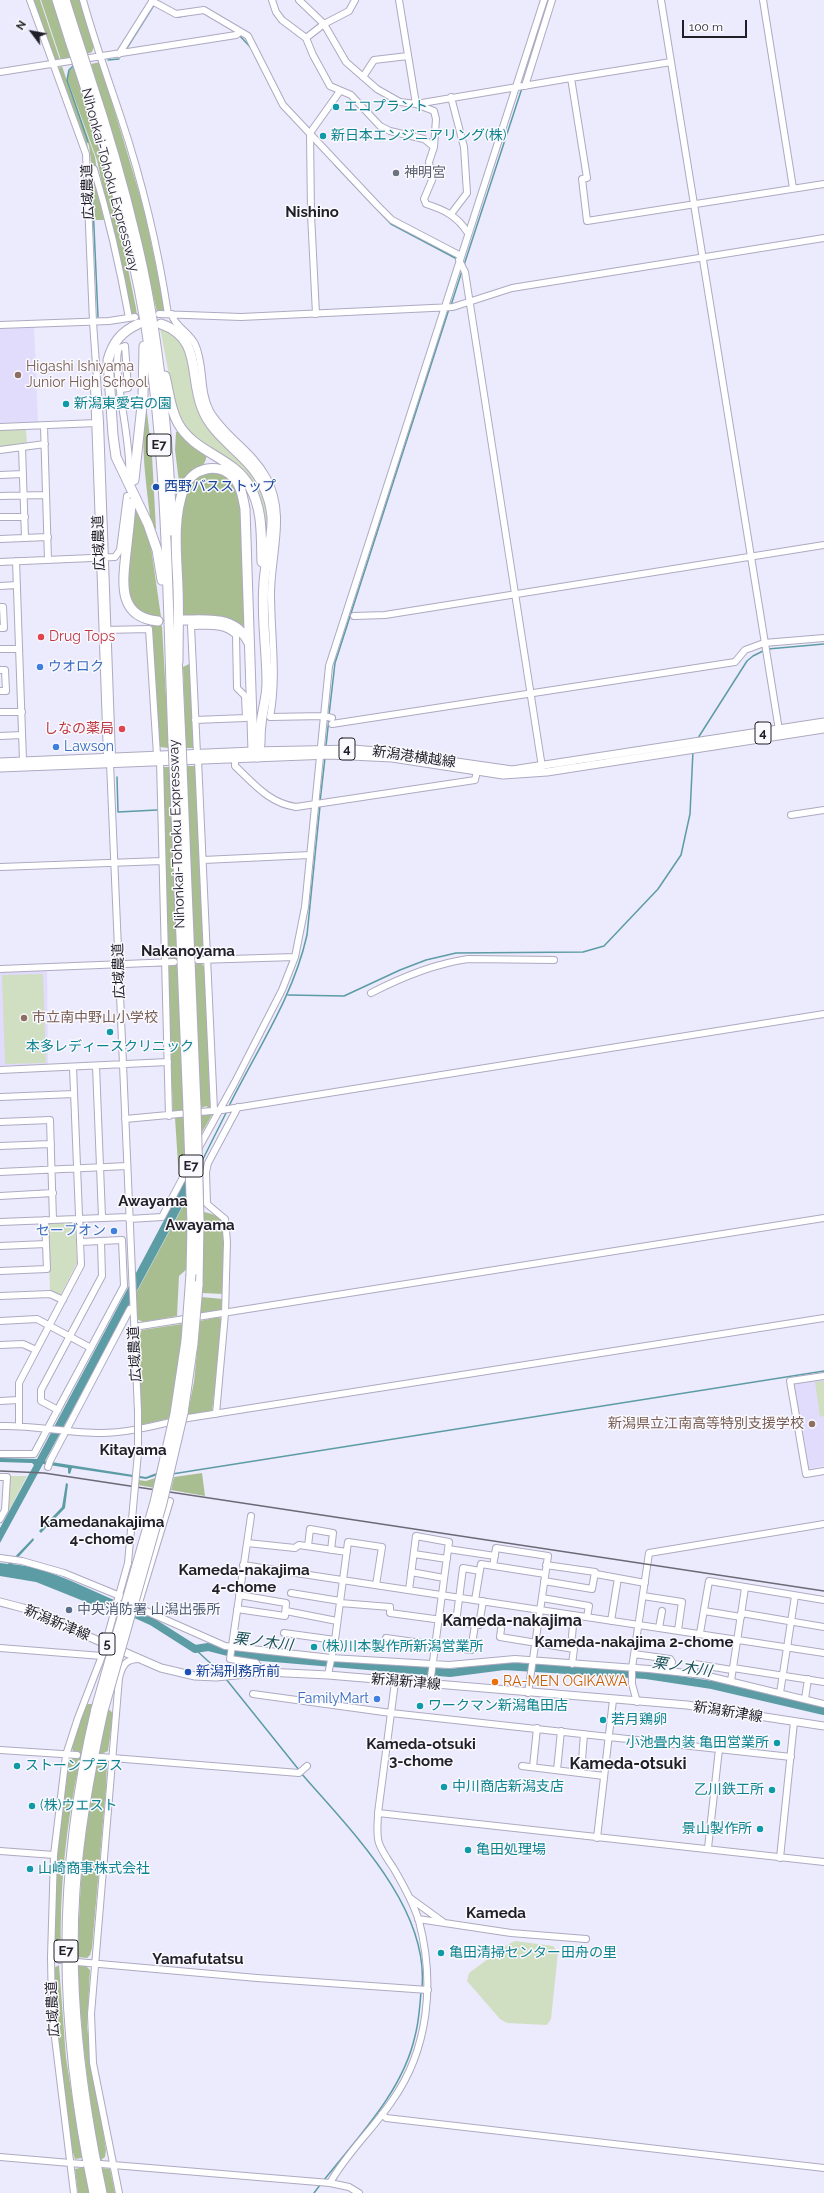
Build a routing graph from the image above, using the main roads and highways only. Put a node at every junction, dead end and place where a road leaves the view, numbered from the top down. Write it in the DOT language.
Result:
graph roads {
  1 [pos="57,0"];
  2 [pos="65,0"];
  3 [pos="74,39"];
  4 [pos="86,76"];
  5 [pos="127,230"];
  6 [pos="146,285"];
  7 [pos="134,320"];
  8 [pos="160,324"];
  9 [pos="131,476"];
  10 [pos="129,499"];
  11 [pos="263,584"];
  12 [pos="184,620"];
  13 [pos="158,621"];
  14 [pos="250,644"];
  15 [pos="174,662"];
  16 [pos="824,722"];
  17 [pos="824,729"];
  18 [pos="700,745"];
  19 [pos="320,752"];
  20 [pos="257,753"];
  21 [pos="197,757"];
  22 [pos="110,759"];
  23 [pos="0,762"];
  24 [pos="0,768"];
  25 [pos="196,1222"];
  26 [pos="189,1342"];
  27 [pos="0,1602"];
  28 [pos="99,1710"];
  29 [pos="824,1726"];
  30 [pos="94,2193"];
  31 [pos="102,2193"];
  1 -- 3 [label="highway, Nihonkai-Tohoku Expressway / E7"];
  2 -- 3 [label="highway, Nihonkai-Tohoku Expressway / E7"];
  3 -- 4 [label="highway, Nihonkai-Tohoku Expressway / E7, bridge"];
  4 -- 5 [label="highway, Nihonkai-Tohoku Expressway / E7"];
  4 -- 6 [label="highway, Nihonkai-Tohoku Expressway / E7"];
  5 -- 9 [label="highway"];
  5 -- 15 [label="highway, Nihonkai-Tohoku Expressway / E7"];
  6 -- 11 [label="highway"];
  6 -- 15 [label="highway, Nihonkai-Tohoku Expressway / E7"];
  7 -- 15 [label="highway"];
  8 -- 11 [label="highway"];
  10 -- 13 [label="highway"];
  11 -- 20 [label="highway"];
  12 -- 14 [label="highway"];
  14 -- 15 [label="highway"];
  14 -- 20 [label="highway"];
  15 -- 25 [label="highway, Nihonkai-Tohoku Expressway / E7, bridge"];
  16 -- 18 [label="main road, 新潟港横越線 / 4"];
  17 -- 18 [label="main road, 新潟港横越線 / 4"];
  18 -- 19 [label="main road, 新潟港横越線 / 4"];
  18 -- 19 [label="main road, 新潟港横越線 / 4"];
  19 -- 20 [label="main road, 新潟港横越線 / 4"];
  20 -- 21 [label="main road, 新潟港横越線 / 4"];
  20 -- 21 [label="main road, 新潟港横越線 / 4"];
  21 -- 22 [label="main road, 新潟港横越線 / 4"];
  22 -- 23 [label="main road, 新潟港横越線 / 4"];
  22 -- 24 [label="main road, 新潟港横越線 / 4"];
  25 -- 26 [label="highway, Nihonkai-Tohoku Expressway / E7, bridge"];
  25 -- 26 [label="highway, Nihonkai-Tohoku Expressway / E7, bridge"];
  26 -- 28 [label="highway, Nihonkai-Tohoku Expressway / E7, bridge"];
  27 -- 29 [label="main road, 新潟新津線 / 5"];
  28 -- 30 [label="highway, Nihonkai-Tohoku Expressway / E7"];
  28 -- 31 [label="highway, Nihonkai-Tohoku Expressway / E7"];
}
